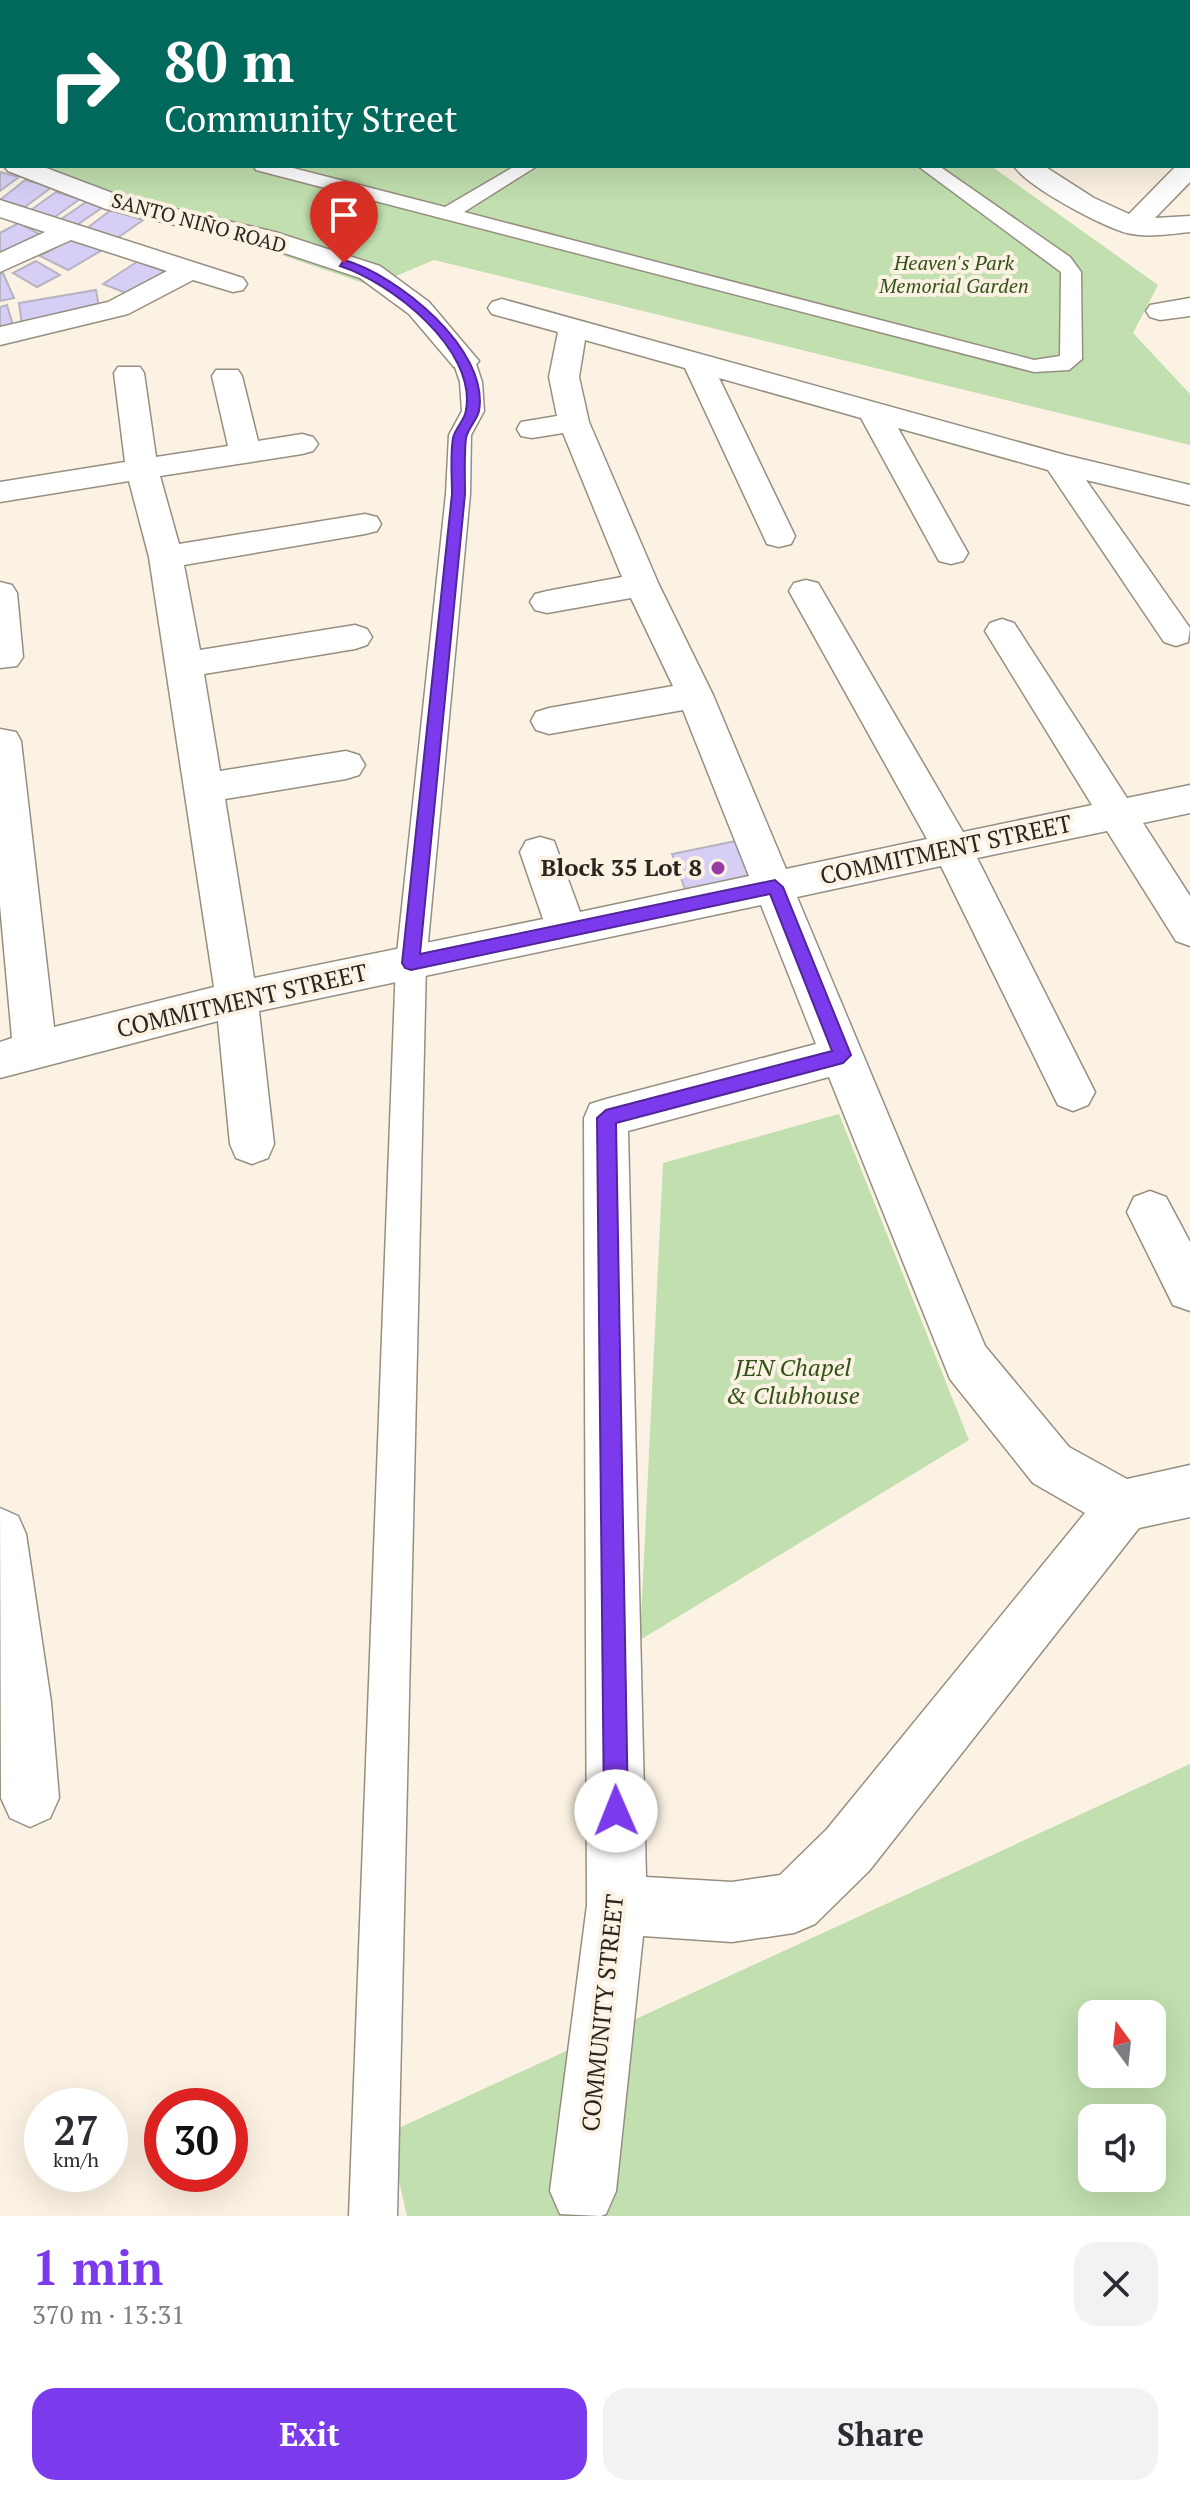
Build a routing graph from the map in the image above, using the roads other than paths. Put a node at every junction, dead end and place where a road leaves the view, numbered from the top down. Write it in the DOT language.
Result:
graph roads {
  1 [pos="22,168"];
  2 [pos="271,168"];
  3 [pos="525,168"];
  4 [pos="930,168"];
  5 [pos="1030,168"];
  6 [pos="1189,168"];
  7 [pos="0,208"];
  8 [pos="447,214"];
  9 [pos="1190,224"];
  10 [pos="1132,226"];
  11 [pos="70,230"];
  12 [pos="0,264"];
  13 [pos="191,270"];
  14 [pos="233,284"];
  15 [pos="1190,307"];
  16 [pos="502,308"];
  17 [pos="1160,311"];
  18 [pos="573,328"];
  19 [pos="0,336"];
  20 [pos="696,360"];
  21 [pos="464,361"];
  22 [pos="129,373"];
  23 [pos="227,376"];
  24 [pos="872,409"];
  25 [pos="574,422"];
  26 [pos="532,429"];
  27 [pos="302,444"];
  28 [pos="245,453"];
  29 [pos="1059,463"];
  30 [pos="142,469"];
  31 [pos="0,492"];
  32 [pos="1190,495"];
  33 [pos="365,524"];
  34 [pos="779,536"];
  35 [pos="951,553"];
  36 [pos="166,557"];
  37 [pos="642,585"];
  38 [pos="806,591"];
  39 [pos="0,593"];
  40 [pos="547,602"];
  41 [pos="1002,631"];
  42 [pos="1176,634"];
  43 [pos="355,637"];
  44 [pos="5,657"];
  45 [pos="185,665"];
  46 [pos="695,695"];
  47 [pos="549,721"];
  48 [pos="3,741"];
  49 [pos="346,765"];
  50 [pos="204,788"];
  51 [pos="1190,799"];
  52 [pos="1118,814"];
  53 [pos="951,846"];
  54 [pos="540,852"];
  55 [pos="775,887"];
  56 [pos="1190,930"];
  57 [pos="567,931"];
  58 [pos="411,963"];
  59 [pos="237,999"];
  60 [pos="17,1055"];
  61 [pos="843,1055"];
  62 [pos="1073,1092"];
  63 [pos="252,1144"];
  64 [pos="1150,1212"];
  65 [pos="1190,1289"];
  66 [pos="1190,1491"];
  67 [pos="1124,1506"];
  68 [pos="0,1534"];
  69 [pos="12,1707"];
  70 [pos="30,1798"];
  71 [pos="617,1905"];
  72 [pos="583,2191"];
  73 [pos="373,2216"];
  1 -- 21 [label="street, SANTO NIÑO ROAD"];
  2 -- 8 [label="lane"];
  3 -- 8 [label="lane"];
  4 -- 8 [label="lane"];
  5 -- 10 [label="street"];
  6 -- 10 [label="street"];
  7 -- 11 [label="street"];
  9 -- 10 [label="street"];
  11 -- 12 [label="street"];
  11 -- 13 [label="street"];
  13 -- 14 [label="street"];
  13 -- 19 [label="street"];
  15 -- 17 [label="street"];
  16 -- 18 [label="street"];
  18 -- 20 [label="street"];
  18 -- 25 [label="street"];
  20 -- 24 [label="street"];
  20 -- 34 [label="street"];
  21 -- 58 [label="lane"];
  22 -- 30 [label="street"];
  23 -- 28 [label="street"];
  24 -- 29 [label="street"];
  24 -- 35 [label="street"];
  25 -- 26 [label="street"];
  25 -- 37 [label="street"];
  27 -- 28 [label="street"];
  28 -- 30 [label="street"];
  29 -- 32 [label="street"];
  29 -- 42 [label="street"];
  30 -- 31 [label="street"];
  30 -- 36 [label="street"];
  33 -- 36 [label="street"];
  36 -- 45 [label="street"];
  37 -- 40 [label="street"];
  37 -- 46 [label="street"];
  38 -- 53 [label="street"];
  39 -- 44 [label="street"];
  41 -- 52 [label="street"];
  43 -- 45 [label="street"];
  45 -- 50 [label="street"];
  46 -- 47 [label="street"];
  46 -- 55 [label="street"];
  48 -- 60 [label="street"];
  49 -- 50 [label="street"];
  50 -- 59 [label="street"];
  51 -- 52 [label="street, COMMITMENT STREET"];
  52 -- 53 [label="street, COMMITMENT STREET"];
  52 -- 56 [label="street"];
  53 -- 55 [label="street, COMMITMENT STREET"];
  53 -- 62 [label="street"];
  54 -- 57 [label="street"];
  55 -- 57 [label="street, COMMITMENT STREET"];
  55 -- 61 [label="street"];
  57 -- 58 [label="street, COMMITMENT STREET"];
  58 -- 59 [label="street, COMMITMENT STREET"];
  58 -- 73 [label="lane"];
  59 -- 60 [label="street, COMMITMENT STREET"];
  59 -- 63 [label="street"];
  61 -- 67 [label="street"];
  61 -- 71 [label="street, COMMUNITY STREET"];
  64 -- 65 [label="street"];
  66 -- 67 [label="street"];
  67 -- 71 [label="street"];
  68 -- 69 [label="street"];
  69 -- 70 [label="street"];
  71 -- 72 [label="street, COMMUNITY STREET"];
}
